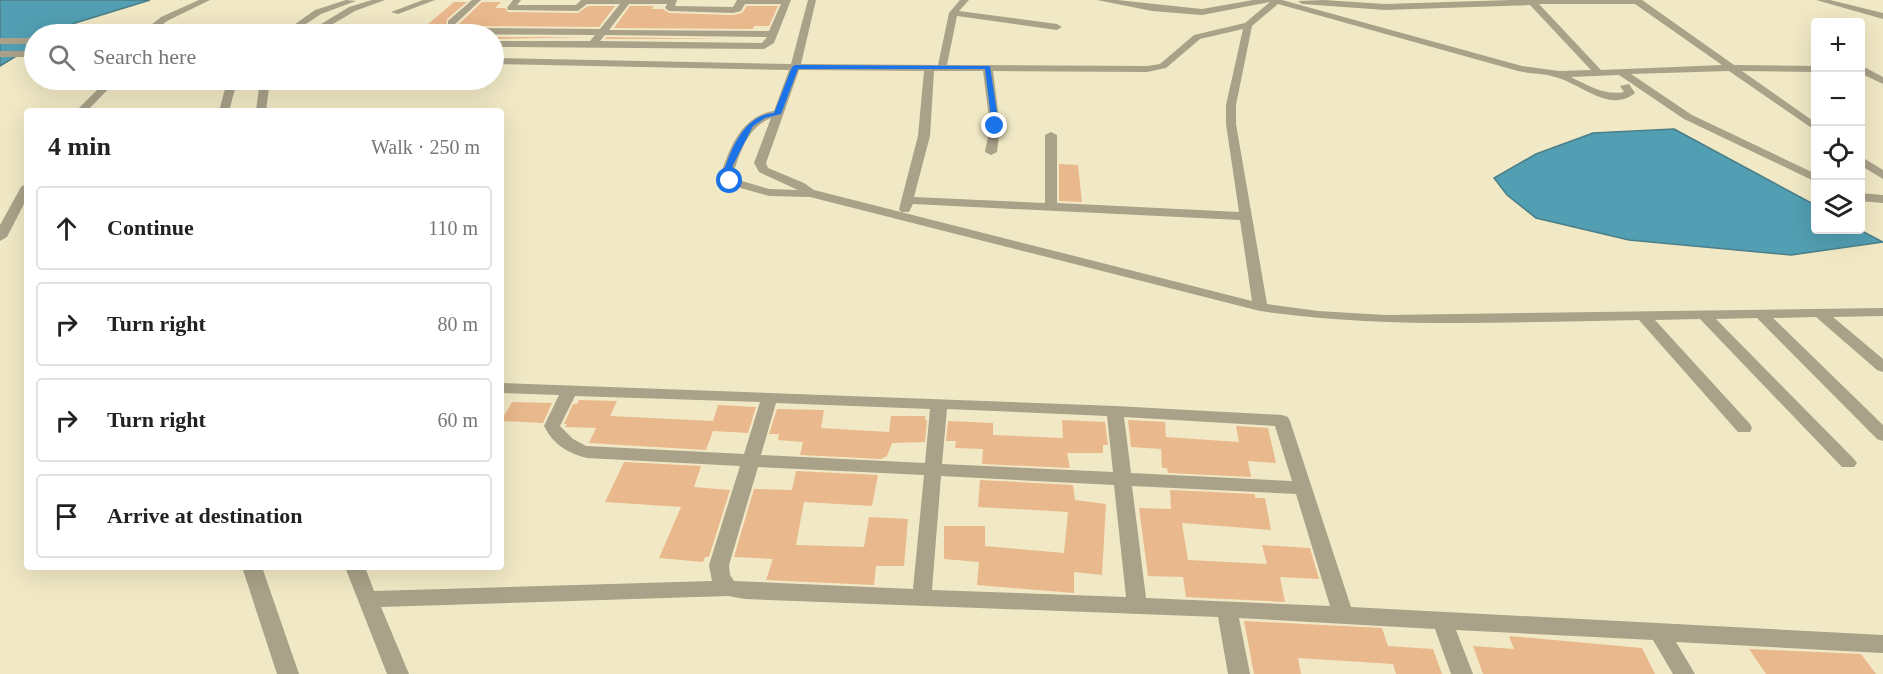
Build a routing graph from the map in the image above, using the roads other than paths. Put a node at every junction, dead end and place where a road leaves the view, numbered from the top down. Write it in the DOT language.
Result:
graph roads {
  1 [pos="206,0"];
  2 [pos="354,0"];
  3 [pos="381,0"];
  4 [pos="431,0"];
  5 [pos="477,0"];
  6 [pos="517,0"];
  7 [pos="586,0"];
  8 [pos="627,0"];
  9 [pos="812,0"];
  10 [pos="965,0"];
  11 [pos="1101,0"];
  12 [pos="1272,0"];
  13 [pos="1293,0"];
  14 [pos="1441,0"];
  15 [pos="1820,0"];
  16 [pos="673,1"];
  17 [pos="742,1"];
  18 [pos="787,1"];
  19 [pos="1528,1"];
  20 [pos="1636,1"];
  21 [pos="1456,4"];
  22 [pos="395,12"];
  23 [pos="953,13"];
  24 [pos="1883,16"];
  25 [pos="451,23"];
  26 [pos="159,24"];
  27 [pos="301,24"];
  28 [pos="327,24"];
  29 [pos="1248,24"];
  30 [pos="1056,27"];
  31 [pos="504,31"];
  32 [pos="603,31"];
  33 [pos="774,34"];
  34 [pos="0,41"];
  35 [pos="24,41"];
  36 [pos="504,44"];
  37 [pos="593,45"];
  38 [pos="0,54"];
  39 [pos="24,54"];
  40 [pos="504,61"];
  41 [pos="579,62"];
  42 [pos="795,67"];
  43 [pos="929,67"];
  44 [pos="942,67"];
  45 [pos="988,68"];
  46 [pos="1732,68"];
  47 [pos="1811,69"];
  48 [pos="1865,70"];
  49 [pos="1883,70"];
  50 [pos="1621,72"];
  51 [pos="1865,72"];
  52 [pos="1599,73"];
  53 [pos="1560,74"];
  54 [pos="1883,81"];
  55 [pos="1640,86"];
  56 [pos="102,90"];
  57 [pos="230,90"];
  58 [pos="264,90"];
  59 [pos="84,108"];
  60 [pos="225,108"];
  61 [pos="261,108"];
  62 [pos="777,114"];
  63 [pos="1812,126"];
  64 [pos="1051,135"];
  65 [pos="991,152"];
  66 [pos="1865,162"];
  67 [pos="1883,175"];
  68 [pos="1811,177"];
  69 [pos="24,193"];
  70 [pos="810,193"];
  71 [pos="1865,197"];
  72 [pos="1883,199"];
  73 [pos="908,200"];
  74 [pos="1051,207"];
  75 [pos="1246,216"];
  76 [pos="902,217"];
  77 [pos="0,237"];
  78 [pos="1260,306"];
  79 [pos="1883,312"];
  80 [pos="1702,313"];
  81 [pos="1760,313"];
  82 [pos="1642,314"];
  83 [pos="1821,314"];
  84 [pos="1883,367"];
  85 [pos="504,388"];
  86 [pos="570,389"];
  87 [pos="770,397"];
  88 [pos="939,404"];
  89 [pos="1114,411"];
  90 [pos="1744,428"];
  91 [pos="1883,435"];
  92 [pos="751,461"];
  93 [pos="1848,463"];
  94 [pos="932,471"];
  95 [pos="1122,479"];
  96 [pos="1304,488"];
  97 [pos="253,570"];
  98 [pos="356,570"];
  99 [pos="728,588"];
  100 [pos="922,596"];
  101 [pos="367,599"];
  102 [pos="1137,606"];
  103 [pos="1227,609"];
  104 [pos="1343,615"];
  105 [pos="1443,621"];
  106 [pos="1660,633"];
  107 [pos="1883,644"];
  108 [pos="288,674"];
  109 [pos="398,674"];
  110 [pos="1239,674"];
  111 [pos="1462,674"];
  112 [pos="1684,674"];
  1 -- 26 [label="street"];
  2 -- 27 [label="street"];
  3 -- 28 [label="street"];
  4 -- 22 [label="street"];
  5 -- 25 [label="street"];
  6 -- 7 [label="street"];
  7 -- 8 [label="street"];
  8 -- 16 [label="street"];
  8 -- 32 [label="street"];
  9 -- 42 [label="street"];
  10 -- 23 [label="street"];
  11 -- 12 [label="street"];
  12 -- 29 [label="street"];
  12 -- 53 [label="street"];
  13 -- 21 [label="street"];
  14 -- 21 [label="street"];
  15 -- 24 [label="street"];
  16 -- 17 [label="street"];
  17 -- 18 [label="street"];
  18 -- 33 [label="street"];
  19 -- 20 [label="street"];
  19 -- 21 [label="street"];
  19 -- 52 [label="street"];
  20 -- 46 [label="street"];
  23 -- 30 [label="street"];
  23 -- 44 [label="street"];
  29 -- 45 [label="street"];
  29 -- 75 [label="street"];
  31 -- 32 [label="street"];
  32 -- 33 [label="street"];
  32 -- 37 [label="street"];
  33 -- 37 [label="street"];
  34 -- 35 [label="street"];
  36 -- 37 [label="street"];
  37 -- 41 [label="street"];
  38 -- 39 [label="street"];
  40 -- 41 [label="street"];
  41 -- 42 [label="street"];
  42 -- 43 [label="street"];
  42 -- 62 [label="street"];
  43 -- 44 [label="street"];
  43 -- 73 [label="street"];
  44 -- 45 [label="street"];
  45 -- 65 [label="street"];
  46 -- 47 [label="street"];
  46 -- 50 [label="street"];
  46 -- 63 [label="street"];
  48 -- 49 [label="street"];
  50 -- 52 [label="street"];
  50 -- 55 [label="street"];
  51 -- 54 [label="street"];
  52 -- 53 [label="street"];
  53 -- 55 [label="street"];
  55 -- 68 [label="street"];
  56 -- 59 [label="street"];
  57 -- 60 [label="street"];
  58 -- 61 [label="street"];
  62 -- 70 [label="street"];
  62 -- 70 [label="street"];
  64 -- 74 [label="street"];
  66 -- 67 [label="street"];
  69 -- 77 [label="street"];
  70 -- 76 [label="street"];
  71 -- 72 [label="street"];
  73 -- 74 [label="street"];
  73 -- 76 [label="street"];
  74 -- 75 [label="street"];
  75 -- 78 [label="street"];
  76 -- 78 [label="street"];
  78 -- 82 [label="street"];
  79 -- 83 [label="street"];
  80 -- 81 [label="street"];
  80 -- 82 [label="street"];
  80 -- 93 [label="street"];
  81 -- 83 [label="street"];
  81 -- 91 [label="street"];
  82 -- 90 [label="street"];
  83 -- 84 [label="street"];
  85 -- 86 [label="street"];
  86 -- 87 [label="street"];
  86 -- 92 [label="street"];
  87 -- 88 [label="street"];
  87 -- 92 [label="street"];
  88 -- 89 [label="street"];
  88 -- 94 [label="street"];
  89 -- 95 [label="street"];
  89 -- 96 [label="street"];
  92 -- 94 [label="street"];
  92 -- 99 [label="street"];
  94 -- 95 [label="street"];
  94 -- 100 [label="street"];
  95 -- 96 [label="street"];
  95 -- 102 [label="street"];
  96 -- 104 [label="street"];
  97 -- 108 [label="street"];
  98 -- 101 [label="street"];
  99 -- 100 [label="street"];
  99 -- 101 [label="street"];
  100 -- 102 [label="street"];
  101 -- 109 [label="street"];
  102 -- 103 [label="street"];
  103 -- 104 [label="street"];
  103 -- 110 [label="street"];
  104 -- 105 [label="street"];
  105 -- 106 [label="street"];
  105 -- 111 [label="street"];
  106 -- 107 [label="street"];
  106 -- 112 [label="street"];
}
